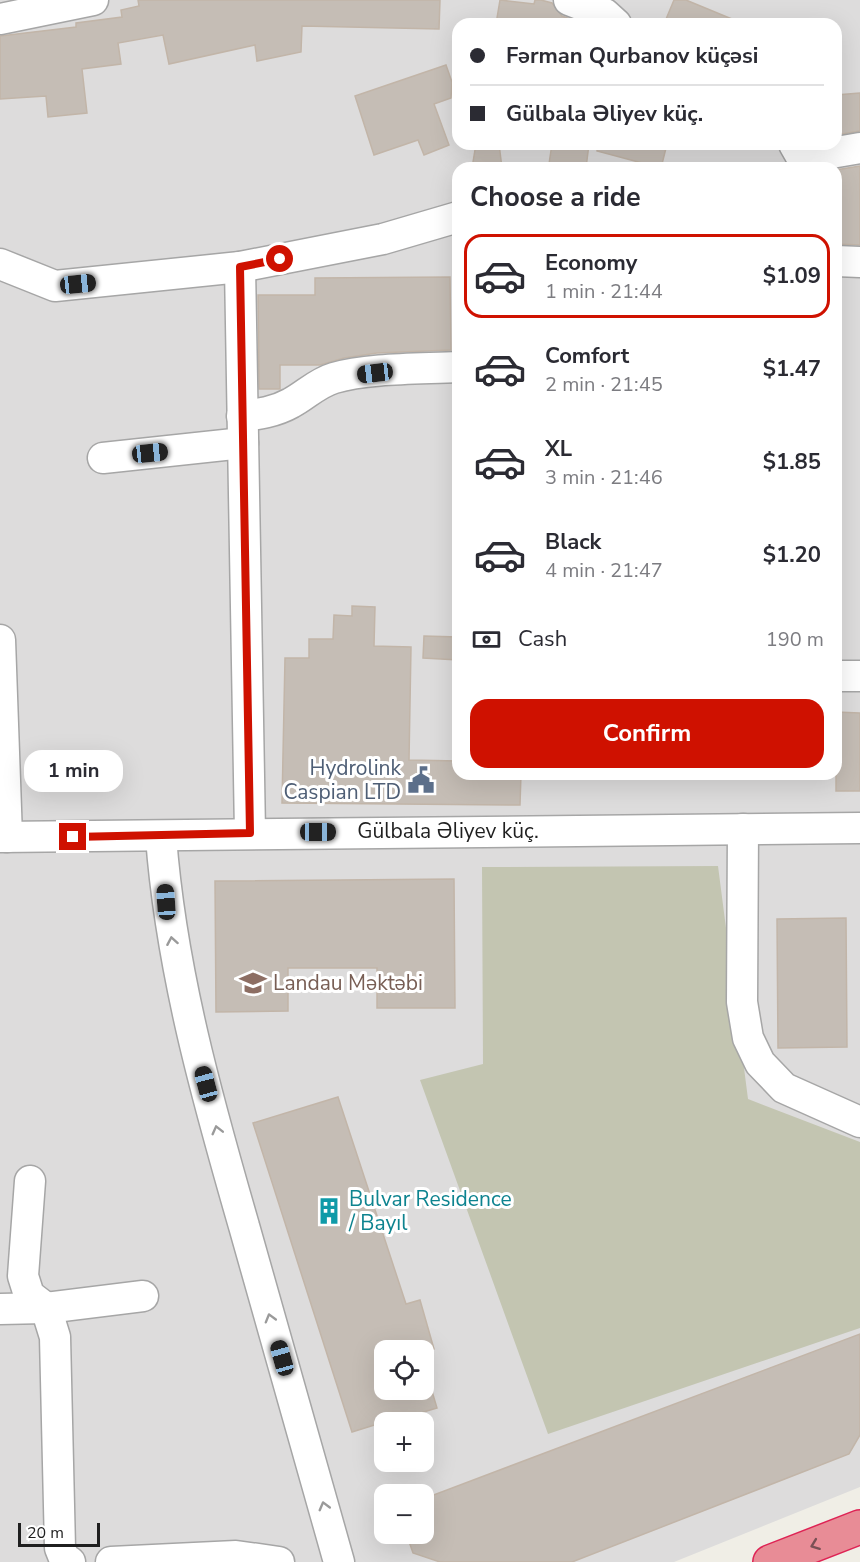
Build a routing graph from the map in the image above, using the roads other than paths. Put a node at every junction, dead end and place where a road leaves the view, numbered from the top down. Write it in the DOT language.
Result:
graph roads {
  1 [pos="93,0"];
  2 [pos="569,0"];
  3 [pos="609,18"];
  4 [pos="0,19"];
  5 [pos="860,148"];
  6 [pos="798,157"];
  7 [pos="452,219"];
  8 [pos="842,261"];
  9 [pos="860,262"];
  10 [pos="0,264"];
  11 [pos="240,267"];
  12 [pos="452,367"];
  13 [pos="242,429"];
  14 [pos="103,458"];
  15 [pos="0,640"];
  16 [pos="842,676"];
  17 [pos="860,676"];
  18 [pos="860,828"];
  19 [pos="743,829"];
  20 [pos="250,833"];
  21 [pos="4,837"];
  22 [pos="161,837"];
  23 [pos="860,1122"];
  24 [pos="30,1181"];
  25 [pos="143,1296"];
  26 [pos="46,1308"];
  27 [pos="0,1309"];
  28 [pos="860,1527"];
  29 [pos="70,1562"];
  30 [pos="111,1562"];
  31 [pos="279,1562"];
  32 [pos="339,1562"];
  33 [pos="770,1562"];
  1 -- 4 [label="street"];
  2 -- 3 [label="street"];
  5 -- 6 [label="street"];
  7 -- 11 [label="street"];
  8 -- 9 [label="street"];
  10 -- 11 [label="street"];
  11 -- 13 [label="street"];
  12 -- 13 [label="street"];
  13 -- 14 [label="street"];
  13 -- 20 [label="street"];
  15 -- 21 [label="street"];
  16 -- 17 [label="street"];
  18 -- 19 [label="street, Gülbala Əliyev küç."];
  19 -- 20 [label="street, Gülbala Əliyev küç."];
  19 -- 23 [label="street"];
  20 -- 22 [label="street, Gülbala Əliyev küç."];
  21 -- 22 [label="street, Gülbala Əliyev küç."];
  32 -- 22 [label="street, one-way"];
  24 -- 26 [label="street"];
  25 -- 26 [label="street"];
  26 -- 27 [label="street"];
  26 -- 29 [label="street"];
  28 -- 33 [label="highway, one-way"];
  30 -- 31 [label="street"];
}
